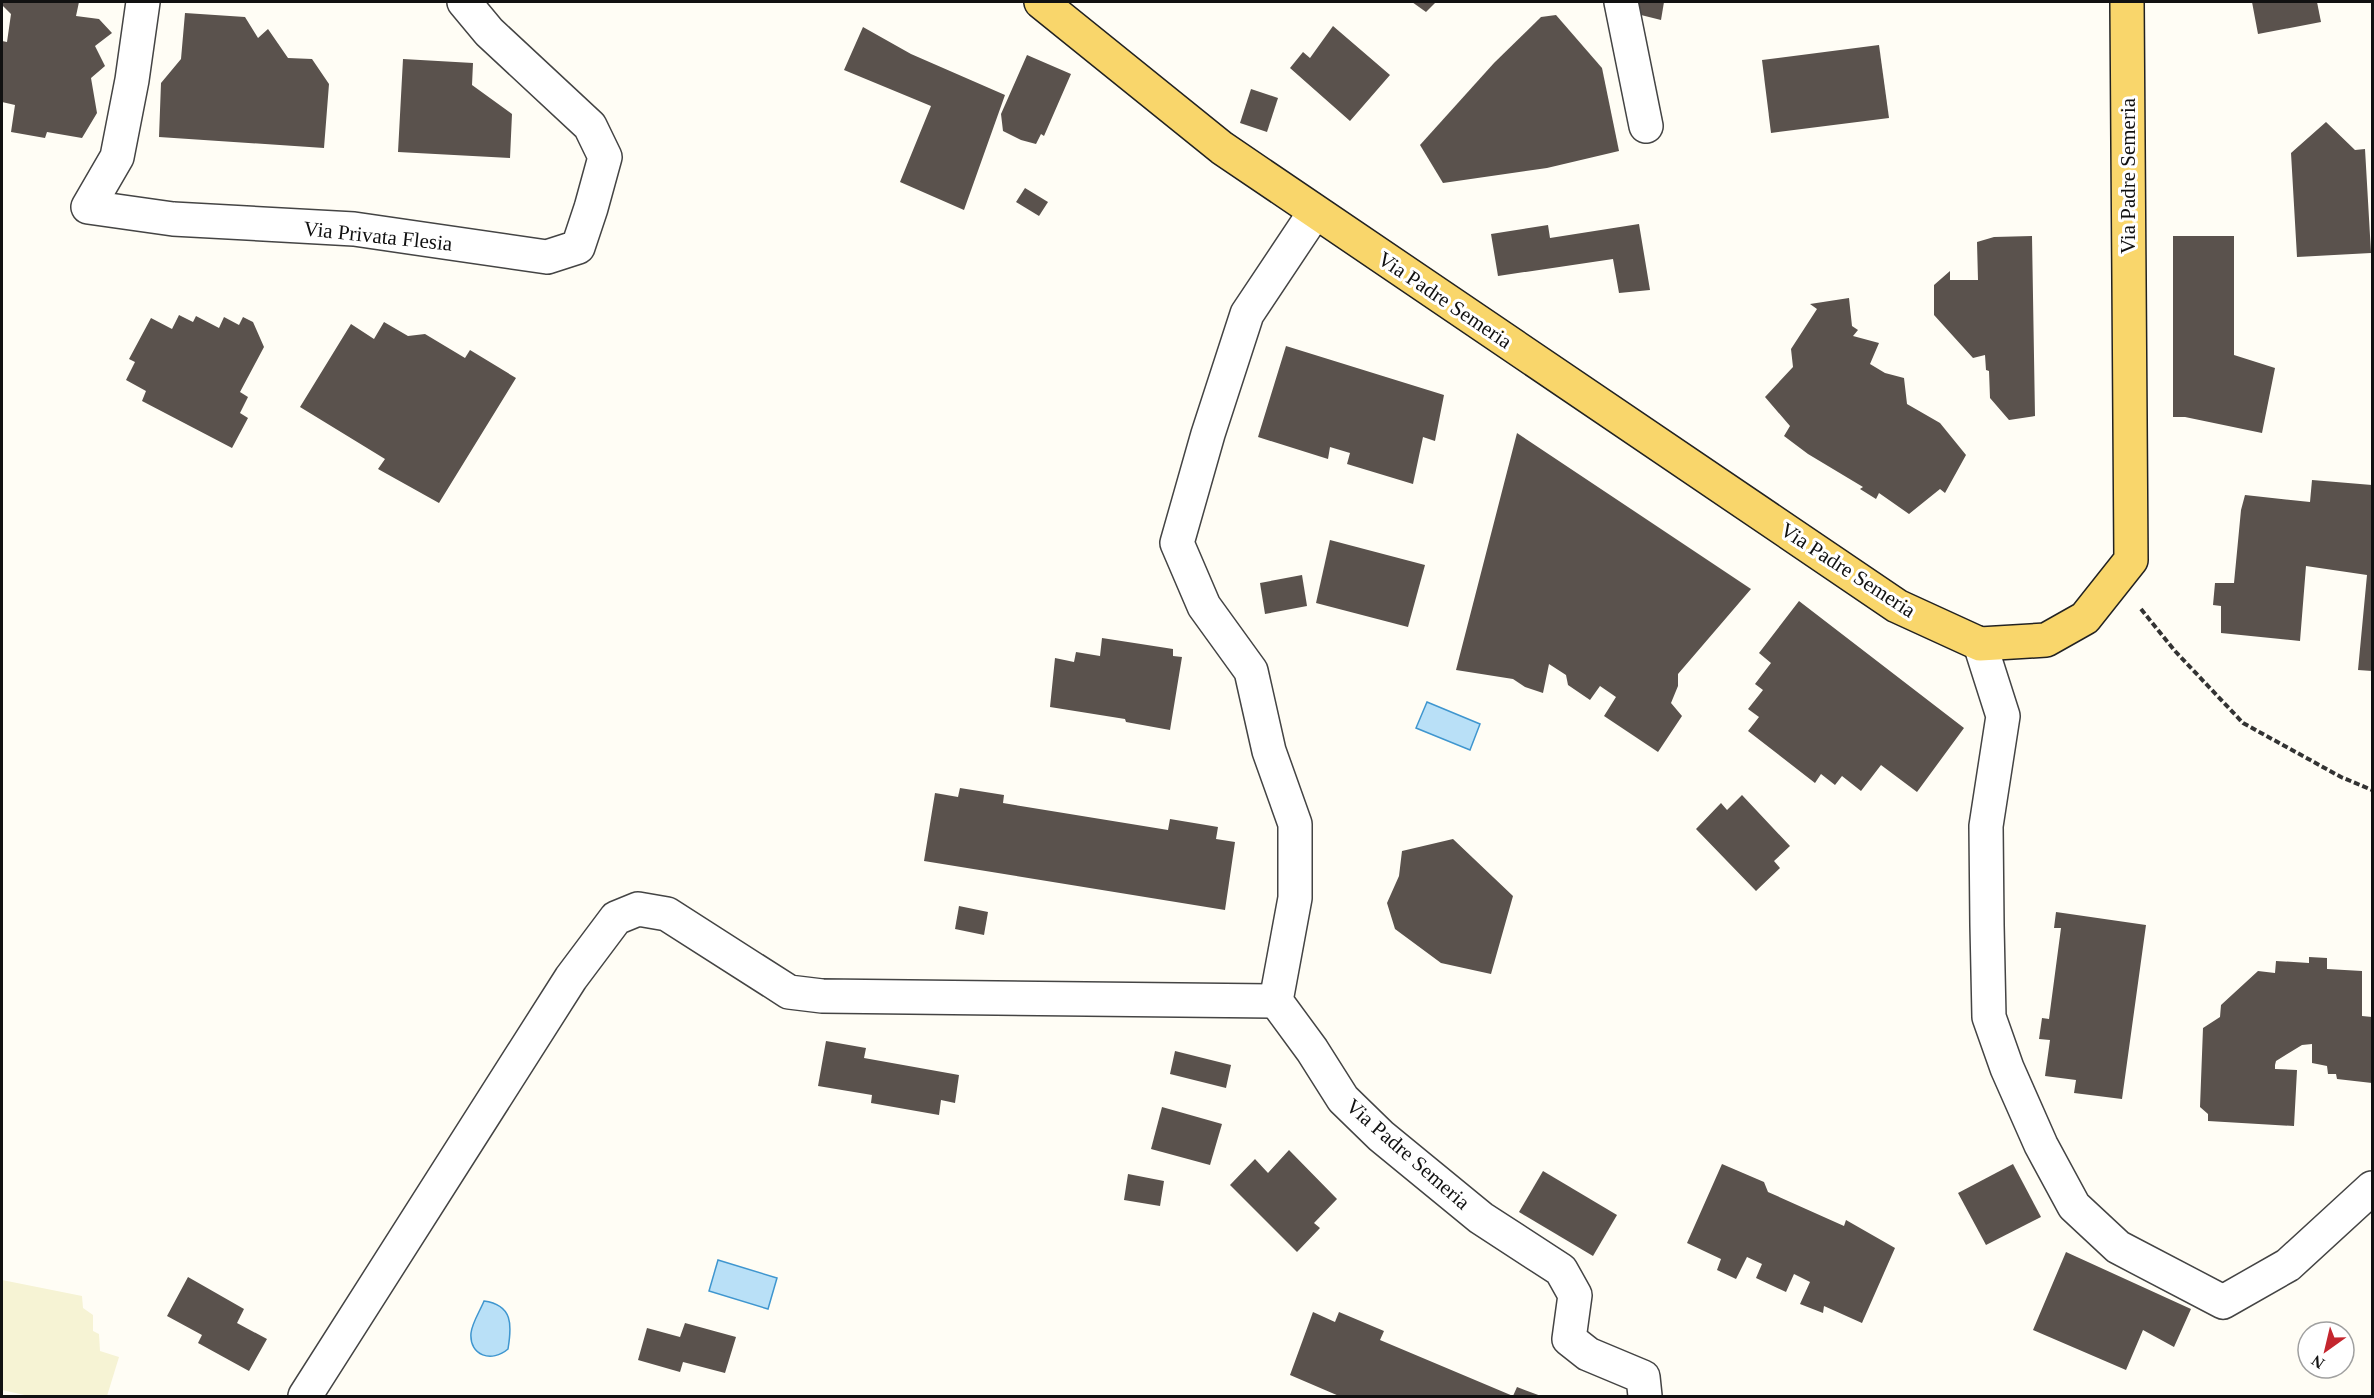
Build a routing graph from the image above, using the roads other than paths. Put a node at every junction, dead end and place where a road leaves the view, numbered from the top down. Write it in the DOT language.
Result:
graph roads {
  1 [pos="143,2"];
  2 [pos="464,2"];
  3 [pos="1041,2"];
  4 [pos="1621,2"];
  5 [pos="2127,2"];
  6 [pos="1646,126"];
  7 [pos="1315,212"];
  8 [pos="1980,644"];
  9 [pos="1276,1001"];
  10 [pos="2373,1188"];
  11 [pos="304,1396"];
  12 [pos="1645,1396"];
  1 -- 2 [label="street, Via Privata Flesia"];
  3 -- 7 [label="main road, Via Padre Semeria"];
  4 -- 6 [label="street"];
  5 -- 8 [label="main road, Via Padre Semeria"];
  7 -- 8 [label="main road, Via Padre Semeria"];
  7 -- 9 [label="street"];
  8 -- 10 [label="street"];
  9 -- 11 [label="street"];
  9 -- 12 [label="street, Via Padre Semeria"];
}
